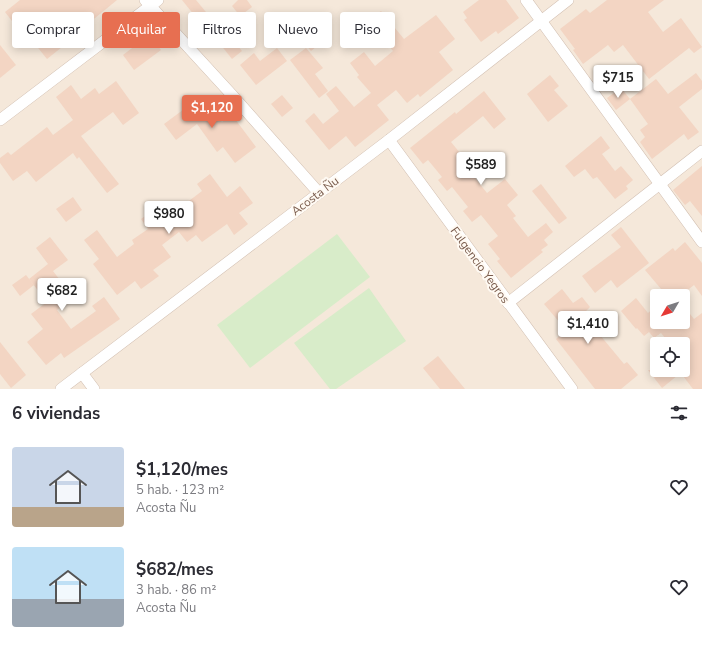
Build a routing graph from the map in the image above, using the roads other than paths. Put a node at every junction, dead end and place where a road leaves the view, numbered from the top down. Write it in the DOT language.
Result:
graph roads {
  1 [pos="526,0"];
  2 [pos="568,0"];
  3 [pos="151,2"];
  4 [pos="541,20"];
  5 [pos="0,120"];
  6 [pos="389,140"];
  7 [pos="702,150"];
  8 [pos="659,184"];
  9 [pos="319,193"];
  10 [pos="702,242"];
  11 [pos="508,303"];
  12 [pos="82,373"];
  13 [pos="61,389"];
  14 [pos="94,389"];
  15 [pos="572,389"];
  1 -- 4 [label="street"];
  2 -- 4 [label="street, Acosta Ñu"];
  3 -- 5 [label="street"];
  3 -- 9 [label="street"];
  4 -- 6 [label="street, Acosta Ñu"];
  4 -- 8 [label="street"];
  6 -- 9 [label="street, Acosta Ñu"];
  6 -- 11 [label="street, Fulgencio Yegros"];
  7 -- 8 [label="street"];
  8 -- 10 [label="street"];
  8 -- 11 [label="street"];
  9 -- 12 [label="street, Acosta Ñu"];
  11 -- 15 [label="street, Fulgencio Yegros"];
  12 -- 13 [label="street, Acosta Ñu"];
  12 -- 14 [label="street"];
}
